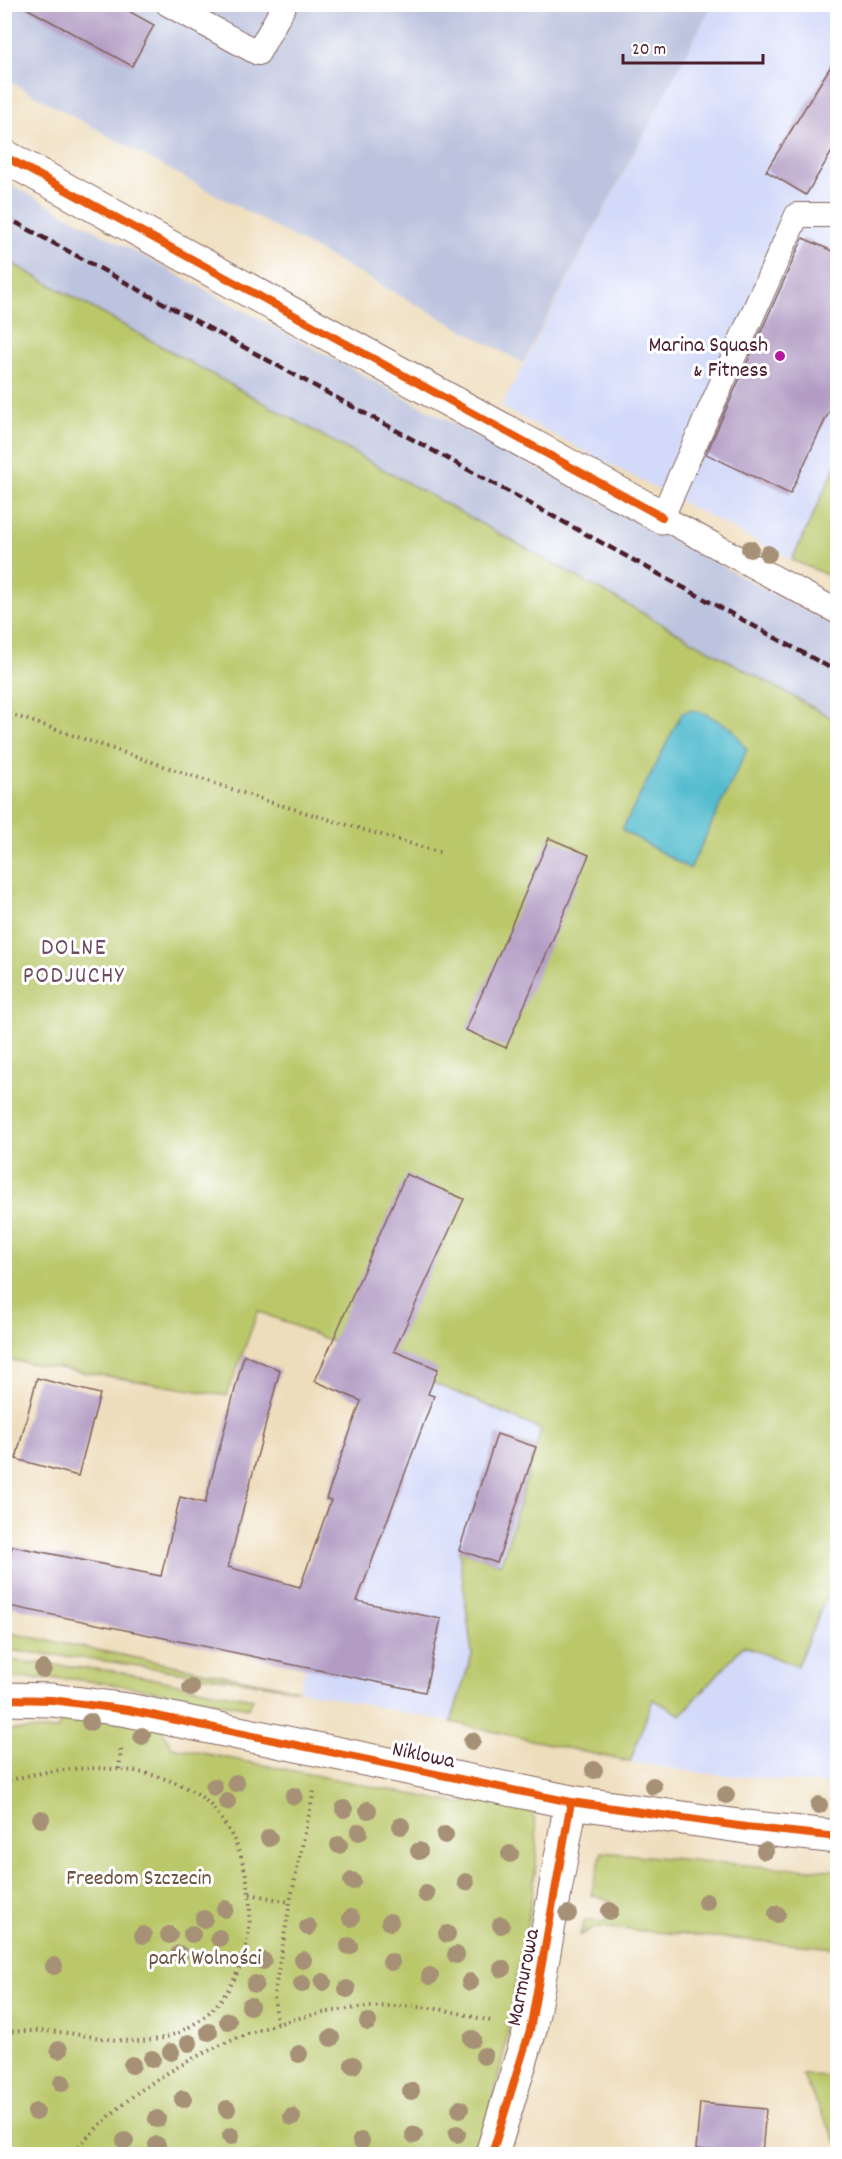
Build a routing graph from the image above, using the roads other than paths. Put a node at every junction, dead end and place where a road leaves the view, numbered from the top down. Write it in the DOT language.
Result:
graph roads {
  1 [pos="168,4"];
  2 [pos="285,4"];
  3 [pos="4,156"];
  4 [pos="837,214"];
  5 [pos="662,518"];
  6 [pos="837,612"];
  7 [pos="4,1699"];
  8 [pos="571,1802"];
  9 [pos="837,1837"];
  10 [pos="492,2154"];
  1 -- 2 [label="lane"];
  3 -- 5 [label="street"];
  4 -- 5 [label="lane"];
  5 -- 6 [label="lane"];
  7 -- 8 [label="street, Niklowa"];
  8 -- 9 [label="street, Niklowa"];
  8 -- 10 [label="street, Marmurowa"];
}
